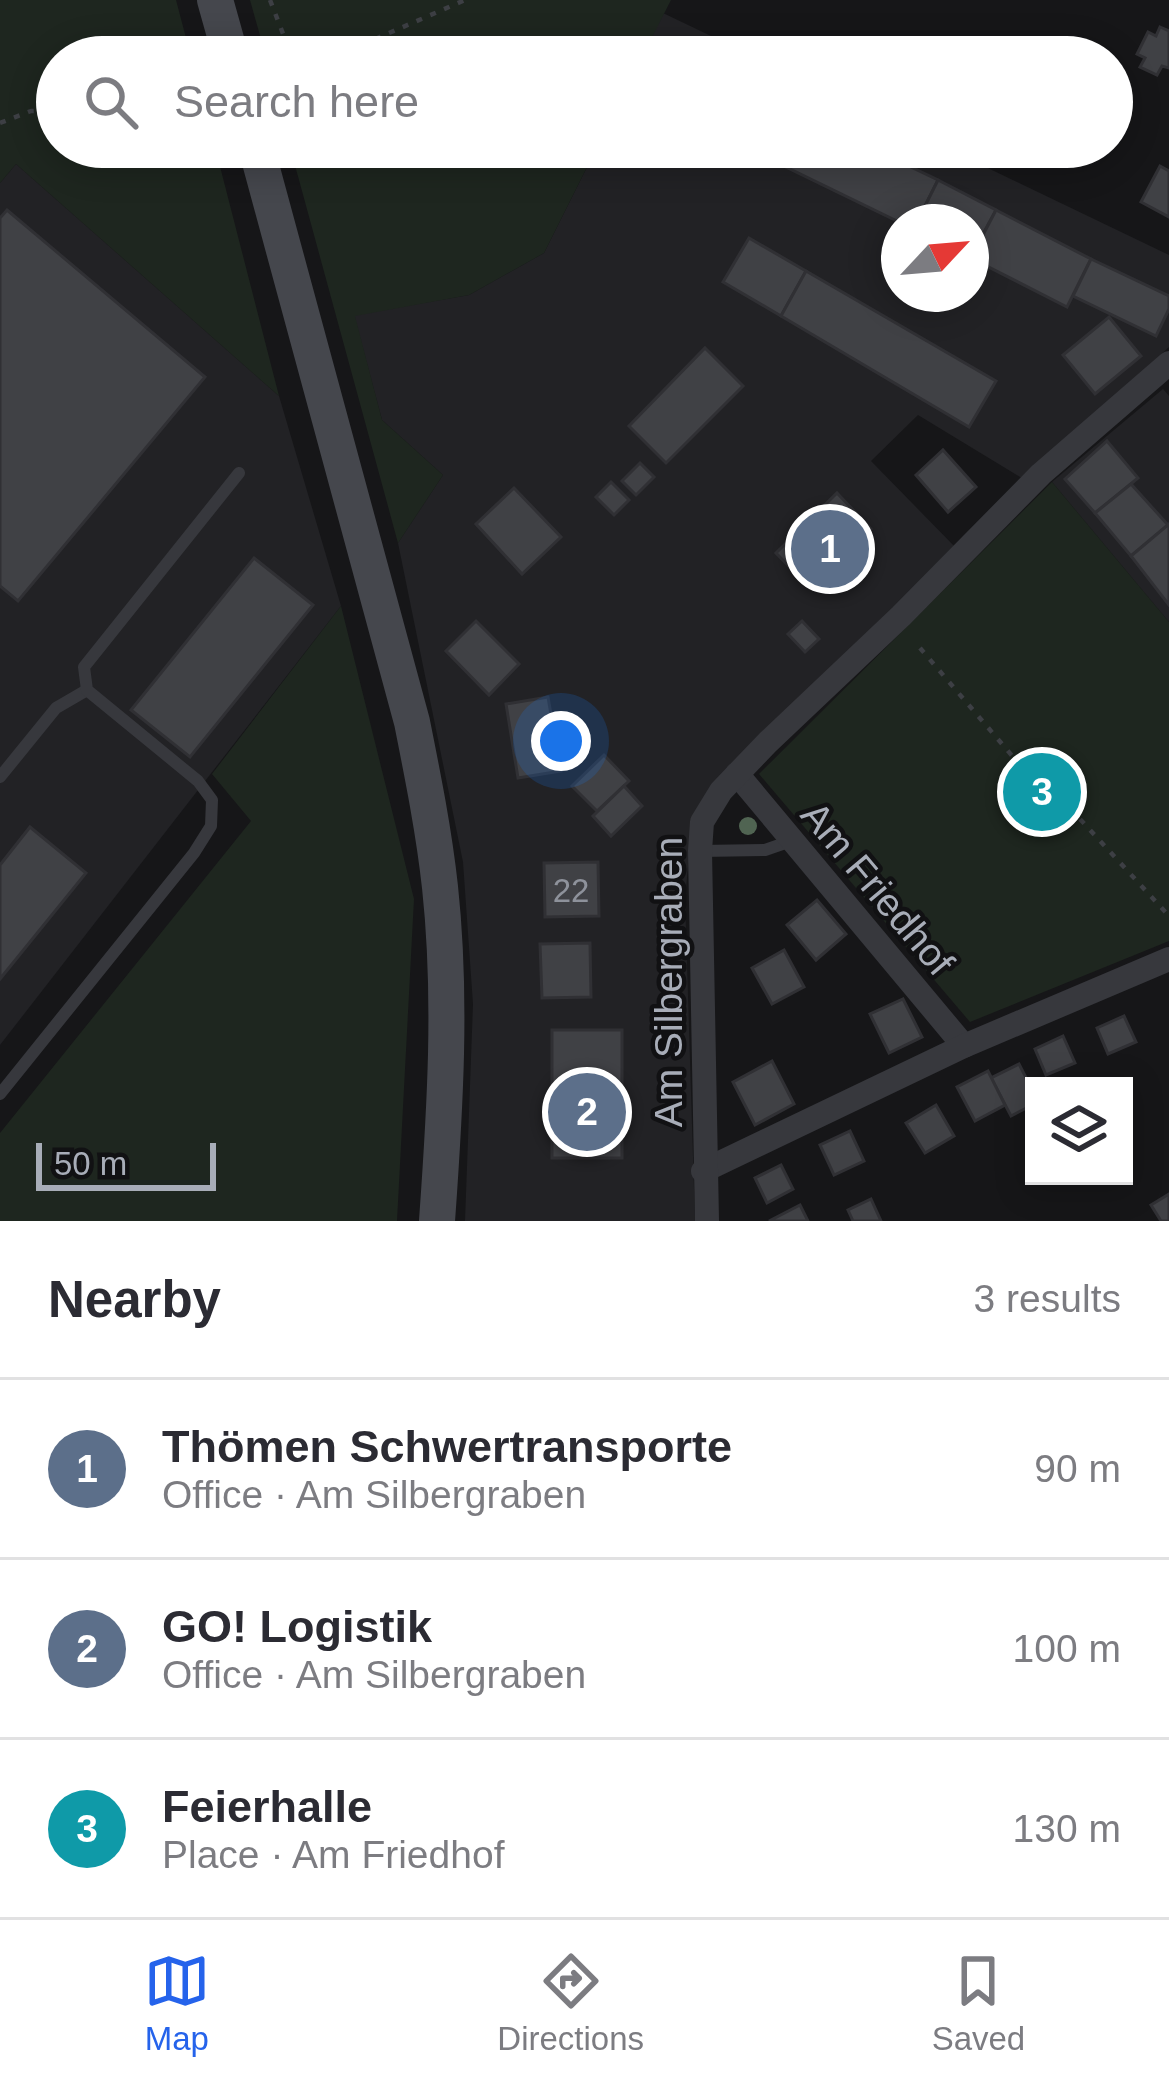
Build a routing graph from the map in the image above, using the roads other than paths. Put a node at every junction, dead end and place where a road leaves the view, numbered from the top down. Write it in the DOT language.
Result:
graph roads {
  1 [pos="214,0"];
  2 [pos="224,36"];
  3 [pos="262,168"];
  4 [pos="1169,363"];
  5 [pos="239,473"];
  6 [pos="87,690"];
  7 [pos="737,774"];
  8 [pos="0,777"];
  9 [pos="790,841"];
  10 [pos="700,851"];
  11 [pos="1169,959"];
  12 [pos="964,1046"];
  13 [pos="0,1094"];
  14 [pos="703,1172"];
  15 [pos="437,1221"];
  16 [pos="707,1221"];
  1 -- 2 [label="main road"];
  3 -- 15 [label="main road"];
  4 -- 7 [label="street, Am Silbergraben"];
  5 -- 6 [label="lane"];
  6 -- 8 [label="lane"];
  6 -- 13 [label="lane"];
  7 -- 9 [label="street, Am Friedhof"];
  7 -- 10 [label="street, Am Silbergraben"];
  9 -- 10 [label="lane"];
  9 -- 12 [label="street, Am Friedhof"];
  10 -- 14 [label="street, Am Silbergraben"];
  11 -- 12 [label="street"];
  12 -- 14 [label="street"];
  14 -- 16 [label="street, Am Silbergraben"];
}
